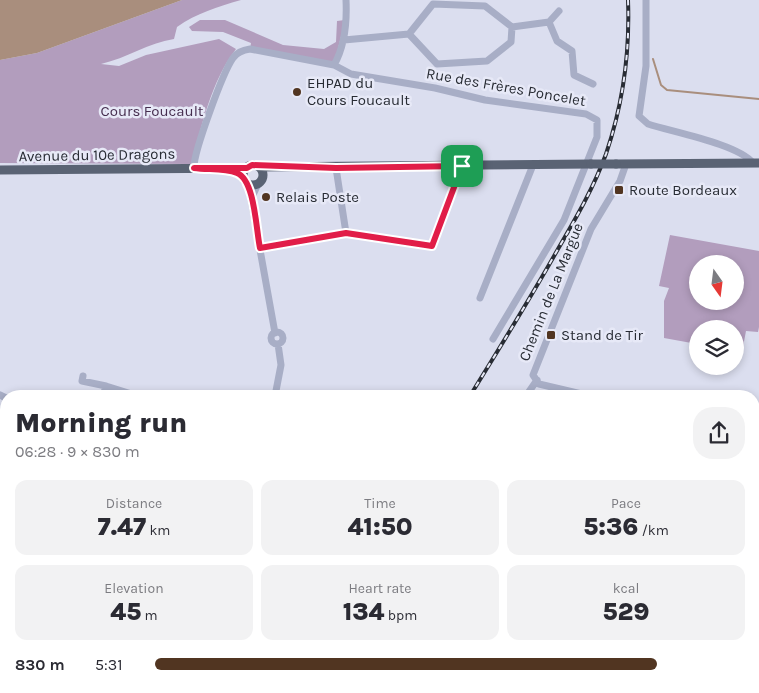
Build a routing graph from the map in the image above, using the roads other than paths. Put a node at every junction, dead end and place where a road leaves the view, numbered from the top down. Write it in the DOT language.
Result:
graph roads {
  1 [pos="346,0"];
  2 [pos="646,0"];
  3 [pos="559,11"];
  4 [pos="549,22"];
  5 [pos="512,26"];
  6 [pos="409,34"];
  7 [pos="344,40"];
  8 [pos="334,65"];
  9 [pos="593,84"];
  10 [pos="756,163"];
  11 [pos="588,164"];
  12 [pos="626,164"];
  13 [pos="533,165"];
  14 [pos="462,166"];
  15 [pos="194,168"];
  16 [pos="336,168"];
  17 [pos="0,170"];
  18 [pos="261,171"];
  19 [pos="249,178"];
  20 [pos="346,233"];
  21 [pos="260,248"];
  22 [pos="480,298"];
  23 [pos="493,339"];
  24 [pos="83,376"];
  25 [pos="537,380"];
  26 [pos="106,386"];
  27 [pos="105,390"];
  28 [pos="119,390"];
  29 [pos="276,390"];
  30 [pos="530,390"];
  31 [pos="564,390"];
  1 -- 7 [label="street"];
  2 -- 10 [label="street"];
  3 -- 4 [label="street"];
  4 -- 5 [label="street"];
  4 -- 9 [label="street"];
  5 -- 6 [label="street"];
  5 -- 6 [label="street"];
  6 -- 7 [label="street"];
  7 -- 8 [label="street"];
  8 -- 11 [label="street, Rue des Frères Poncelet"];
  8 -- 15 [label="street"];
  10 -- 12 [label="main road"];
  11 -- 12 [label="main road, bridge"];
  11 -- 13 [label="main road"];
  11 -- 23 [label="street"];
  12 -- 25 [label="street, Chemin de La Margue"];
  13 -- 14 [label="main road"];
  13 -- 22 [label="street"];
  14 -- 16 [label="main road"];
  14 -- 20 [label="street"];
  15 -- 17 [label="main road, Avenue du 10e Dragons"];
  15 -- 19 [label="main road, Avenue du 10e Dragons"];
  16 -- 18 [label="main road"];
  16 -- 20 [label="street"];
  18 -- 19 [label="main road"];
  18 -- 19 [label="main road"];
  19 -- 21 [label="street"];
  20 -- 21 [label="street"];
  21 -- 29 [label="street"];
  24 -- 26 [label="street"];
  25 -- 30 [label="street"];
  25 -- 31 [label="street, Chemin de La Margue"];
  26 -- 27 [label="street"];
  26 -- 28 [label="street"];
}
